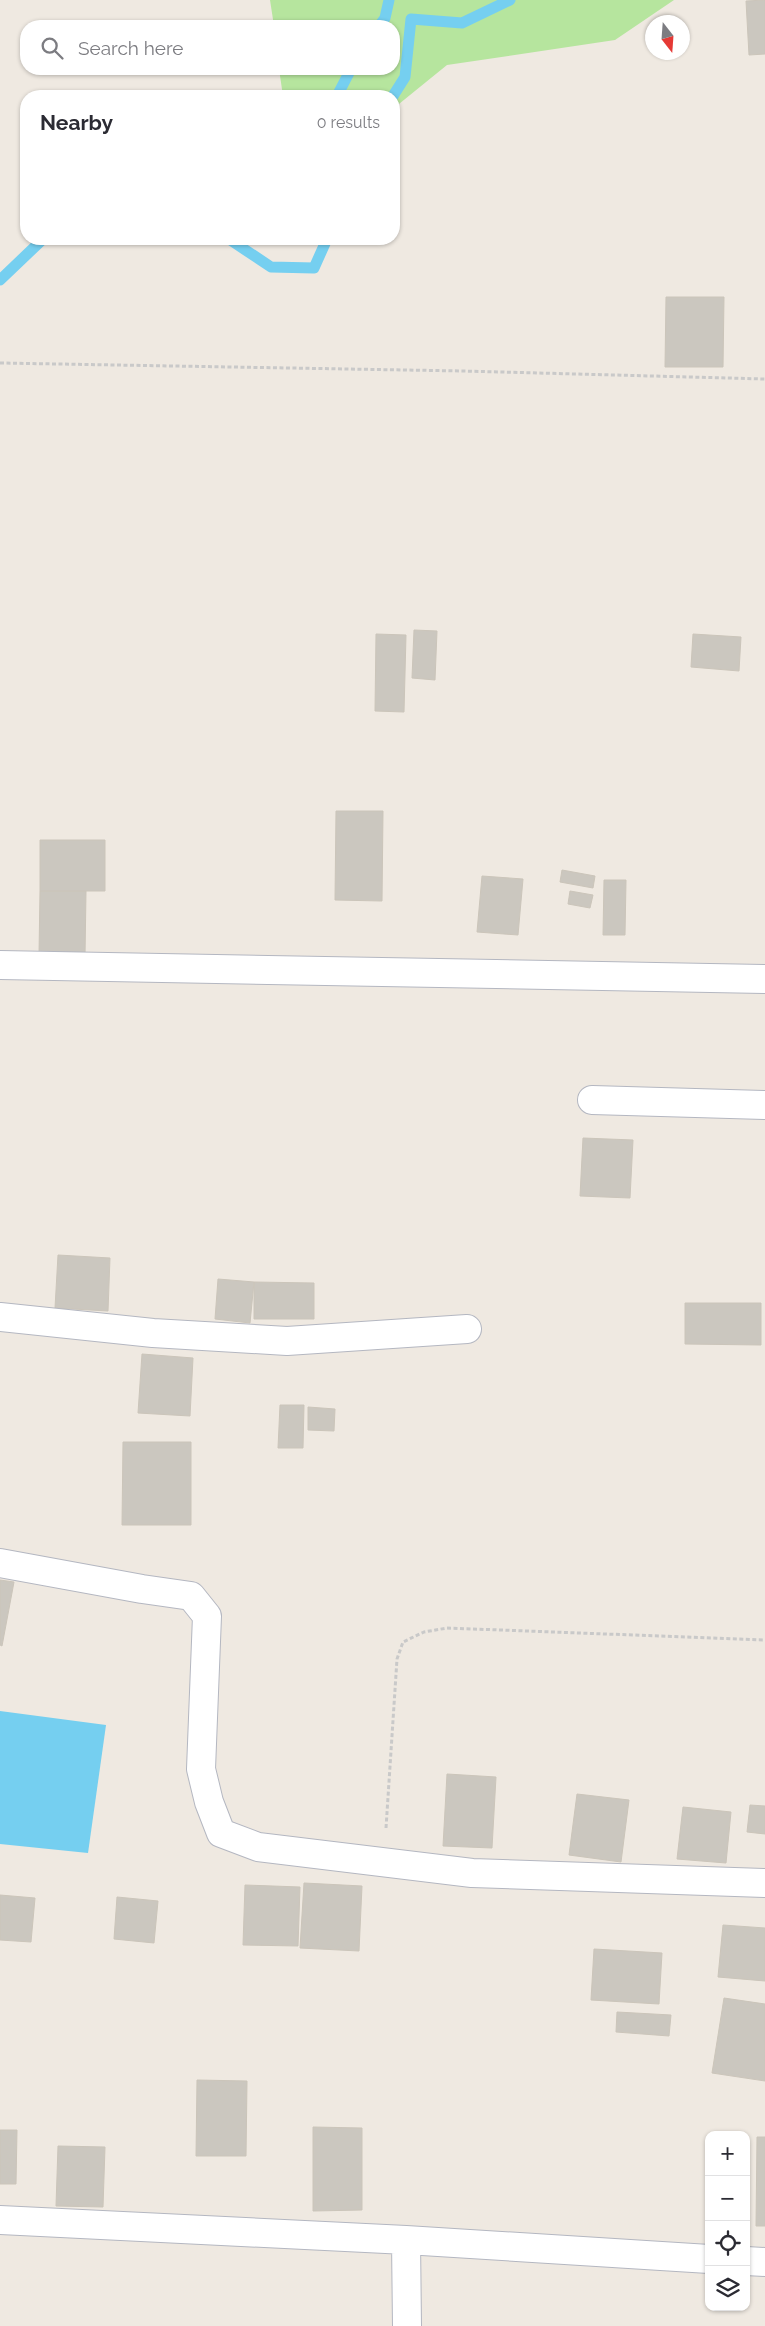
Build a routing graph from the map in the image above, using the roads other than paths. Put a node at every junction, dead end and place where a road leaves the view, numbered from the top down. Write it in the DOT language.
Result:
graph roads {
  1 [pos="0,964"];
  2 [pos="765,979"];
  3 [pos="592,1100"];
  4 [pos="765,1105"];
  5 [pos="0,1318"];
  6 [pos="467,1329"];
  7 [pos="0,1563"];
  8 [pos="765,1883"];
  9 [pos="0,2220"];
  10 [pos="406,2240"];
  11 [pos="705,2259"];
  12 [pos="750,2261"];
  13 [pos="765,2262"];
  14 [pos="407,2326"];
  1 -- 2 [label="street"];
  3 -- 4 [label="street"];
  5 -- 6 [label="street"];
  7 -- 8 [label="street"];
  9 -- 10 [label="street"];
  10 -- 11 [label="street"];
  10 -- 14 [label="street"];
  12 -- 13 [label="street"];
}
